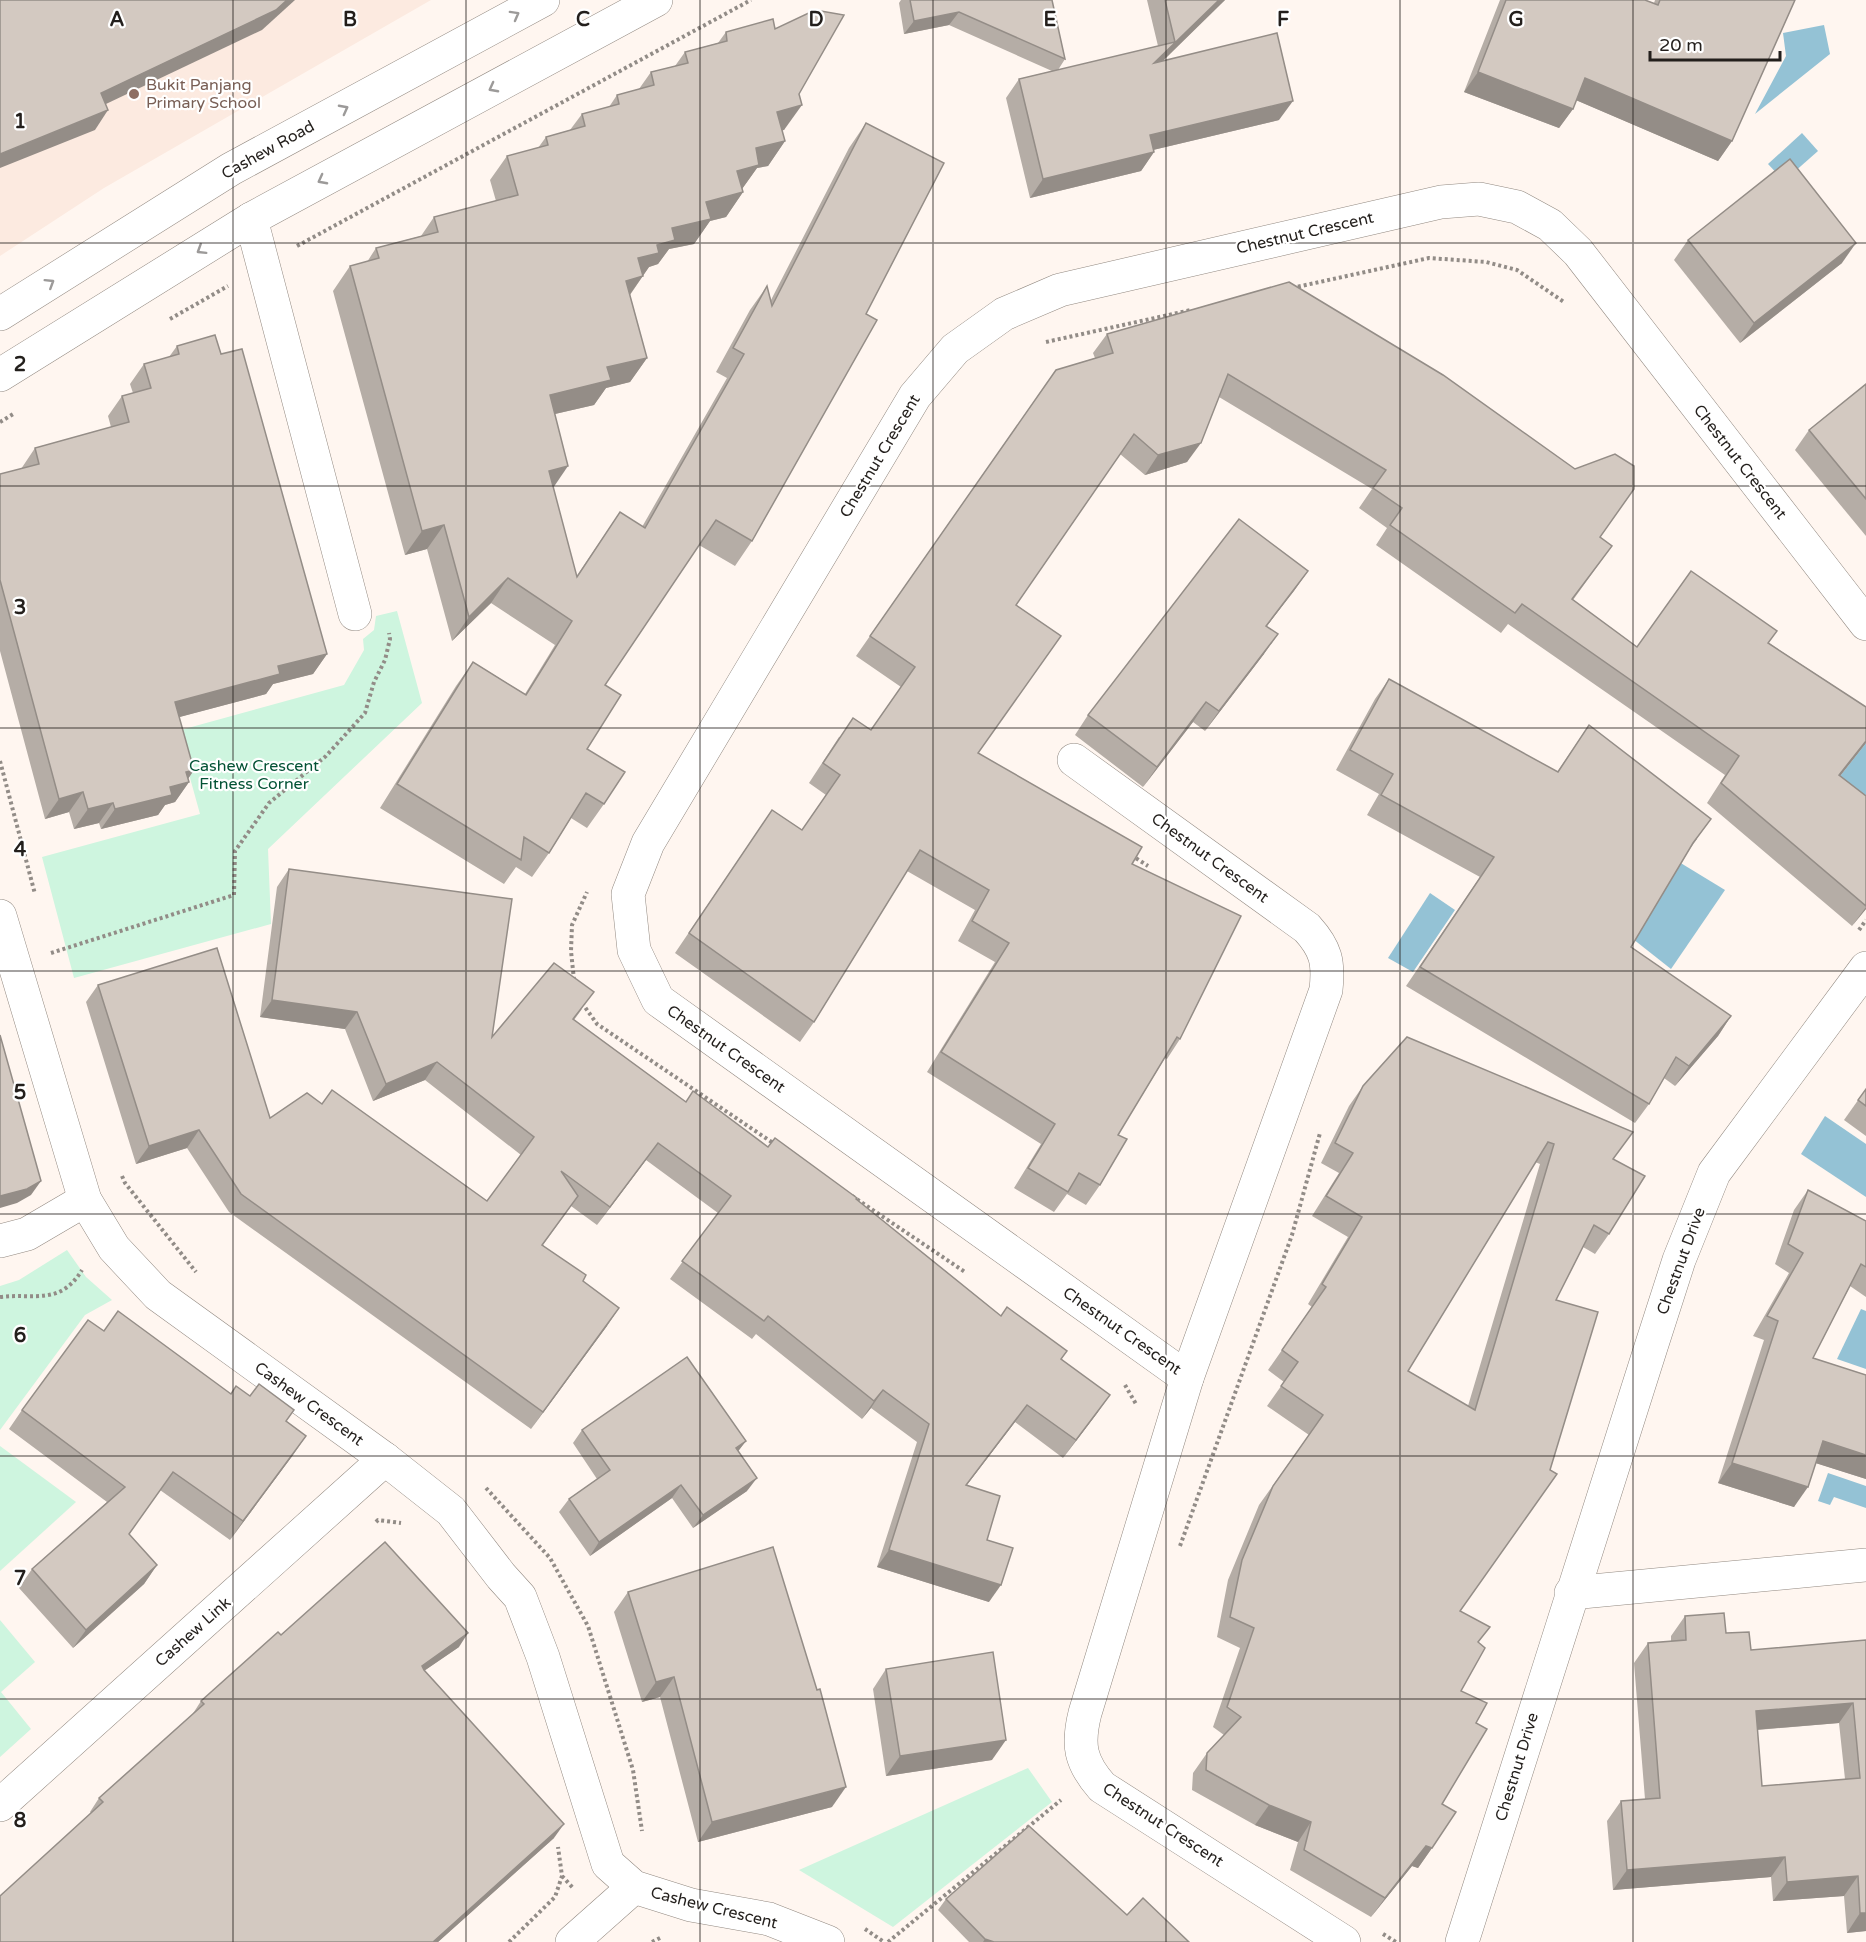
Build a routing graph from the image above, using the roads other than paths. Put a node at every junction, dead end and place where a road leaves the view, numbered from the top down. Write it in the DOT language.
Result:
graph roads {
  1 [pos="543,0"];
  2 [pos="656,0"];
  3 [pos="251,219"];
  4 [pos="0,314"];
  5 [pos="0,375"];
  6 [pos="355,614"];
  7 [pos="1866,624"];
  8 [pos="1074,760"];
  9 [pos="0,916"];
  10 [pos="1866,968"];
  11 [pos="85,1200"];
  12 [pos="0,1241"];
  13 [pos="1187,1378"];
  14 [pos="385,1459"];
  15 [pos="1866,1565"];
  16 [pos="1571,1593"];
  17 [pos="0,1805"];
  18 [pos="634,1887"];
  19 [pos="572,1942"];
  20 [pos="828,1942"];
  21 [pos="1344,1942"];
  22 [pos="1462,1942"];
  4 -- 1 [label="street, Cashew Road, one-way"];
  2 -- 3 [label="street, one-way"];
  3 -- 5 [label="street, one-way"];
  3 -- 6 [label="street"];
  7 -- 13 [label="street, Chestnut Crescent"];
  8 -- 13 [label="street, Chestnut Crescent"];
  9 -- 11 [label="street, Cashew Crescent"];
  10 -- 16 [label="street, Chestnut Drive"];
  11 -- 12 [label="street"];
  11 -- 14 [label="street, Cashew Crescent"];
  13 -- 21 [label="street, Chestnut Crescent"];
  14 -- 17 [label="street, Cashew Link"];
  14 -- 18 [label="street, Cashew Crescent"];
  15 -- 16 [label="street"];
  16 -- 22 [label="street, Chestnut Drive"];
  18 -- 19 [label="street, Cashew Crescent"];
  18 -- 20 [label="street, Cashew Crescent"];
}
